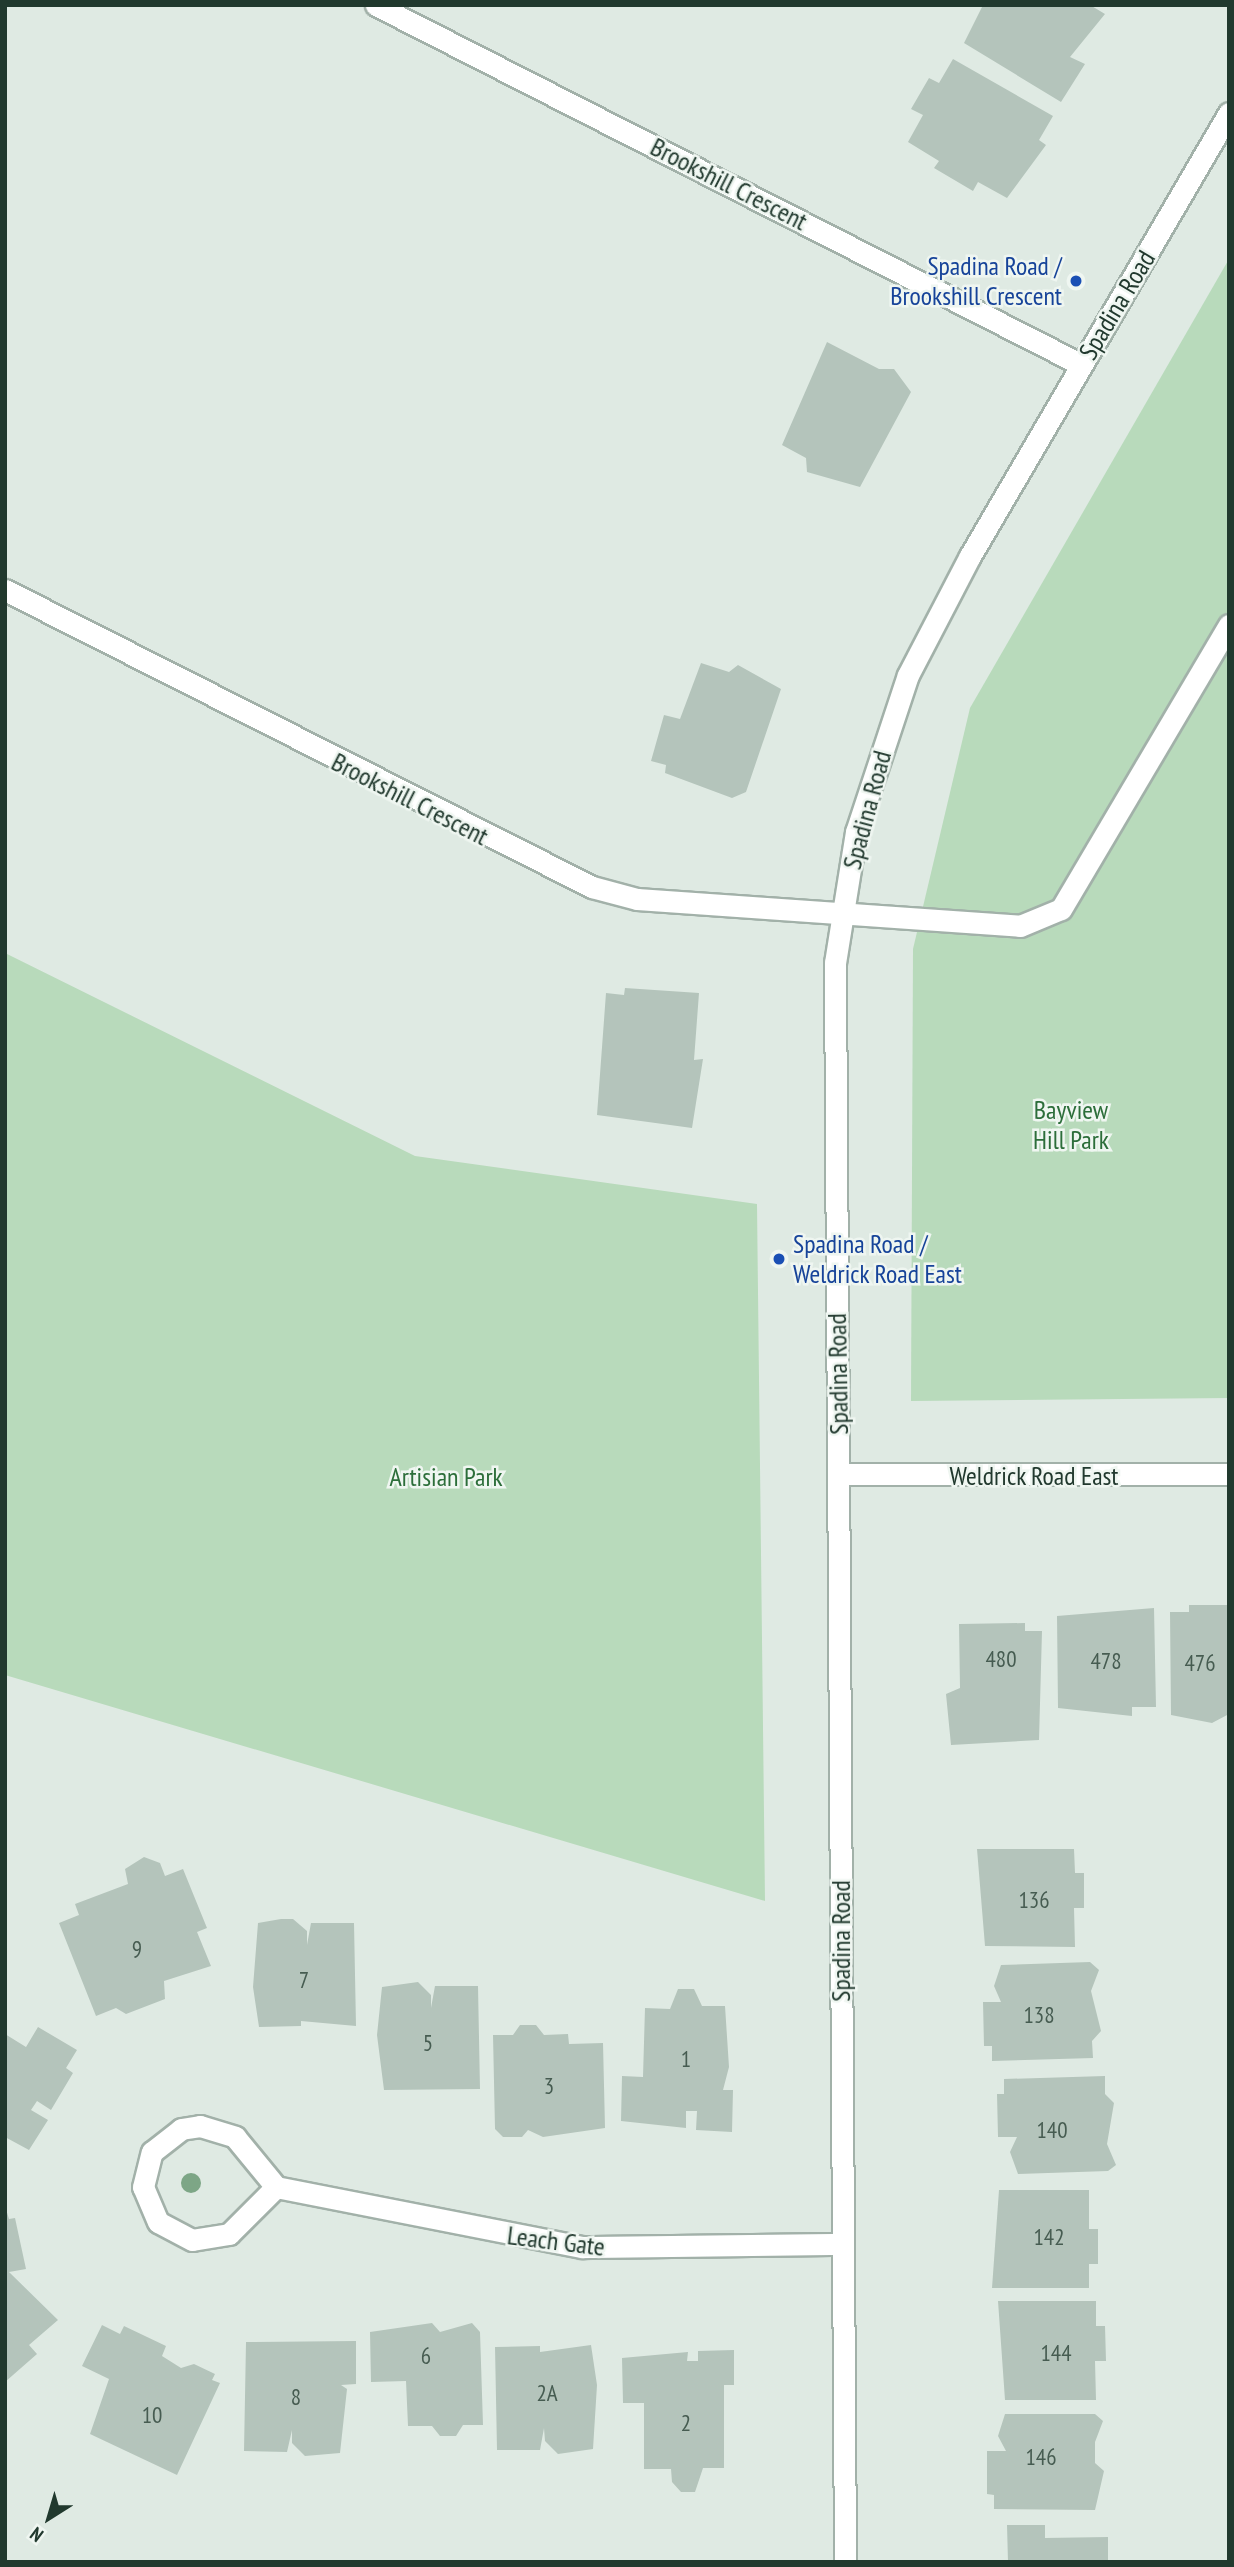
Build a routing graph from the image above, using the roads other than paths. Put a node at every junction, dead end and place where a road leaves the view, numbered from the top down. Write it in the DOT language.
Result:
graph roads {
  1 [pos="376,5"];
  2 [pos="1229,113"];
  3 [pos="1080,365"];
  4 [pos="5,590"];
  5 [pos="1229,625"];
  6 [pos="844,910"];
  7 [pos="840,1474"];
  8 [pos="1229,1475"];
  9 [pos="276,2187"];
  10 [pos="841,2244"];
  11 [pos="845,2562"];
  1 -- 3 [label="street, Brookshill Crescent"];
  2 -- 3 [label="street, Spadina Road"];
  3 -- 6 [label="street, Spadina Road"];
  4 -- 6 [label="street, Brookshill Crescent"];
  5 -- 6 [label="street, Brookshill Crescent"];
  6 -- 7 [label="street, Spadina Road"];
  7 -- 8 [label="street, Weldrick Road East"];
  7 -- 10 [label="street, Spadina Road"];
  9 -- 9 [label="street"];
  9 -- 10 [label="street, Leach Gate"];
  10 -- 11 [label="street, Spadina Road"];
}
